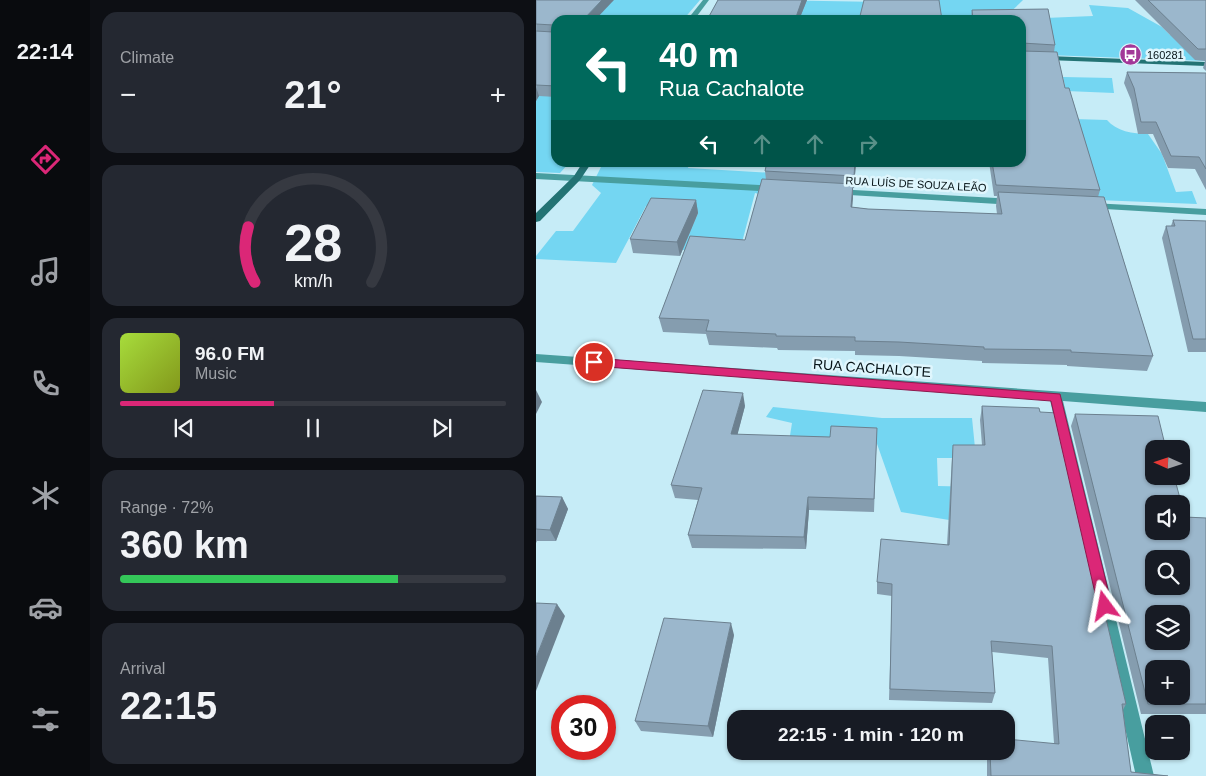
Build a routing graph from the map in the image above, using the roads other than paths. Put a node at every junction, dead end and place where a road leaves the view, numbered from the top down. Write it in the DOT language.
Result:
graph roads {
  1 [pos="706,0"];
  2 [pos="694,15"];
  3 [pos="1026,57"];
  4 [pos="1206,64"];
  5 [pos="585,167"];
  6 [pos="536,176"];
  7 [pos="577,178"];
  8 [pos="787,190"];
  9 [pos="827,192"];
  10 [pos="1026,202"];
  11 [pos="1076,205"];
  12 [pos="1206,212"];
  13 [pos="536,220"];
  14 [pos="536,358"];
  15 [pos="1056,397"];
  16 [pos="1206,408"];
  17 [pos="1145,776"];
  1 -- 2 [label="street"];
  3 -- 4 [label="main road"];
  5 -- 7 [label="main road"];
  6 -- 7 [label="street"];
  7 -- 8 [label="street"];
  7 -- 13 [label="main road"];
  9 -- 10 [label="street, RUA LUÍS DE SOUZA LEÃO"];
  11 -- 12 [label="street"];
  14 -- 15 [label="street, RUA CACHALOTE"];
  15 -- 16 [label="street, RUA CACHALOTE"];
  15 -- 17 [label="street"];
}
